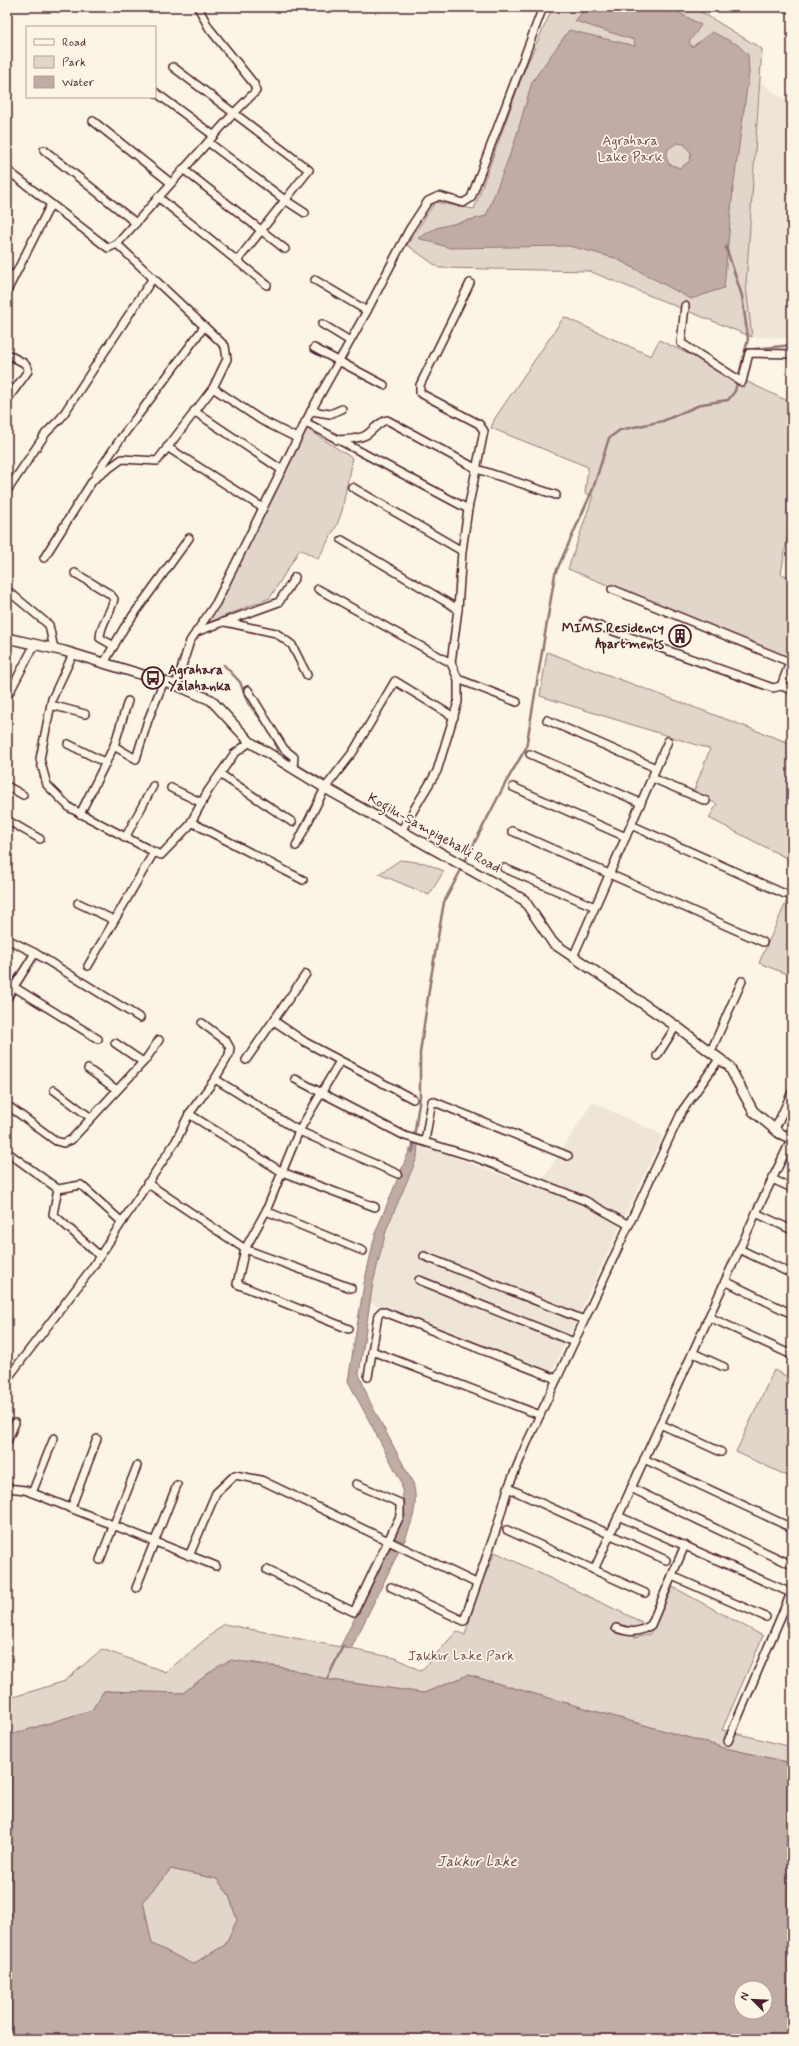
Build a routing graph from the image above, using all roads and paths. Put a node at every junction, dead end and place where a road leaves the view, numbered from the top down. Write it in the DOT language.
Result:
graph roads {
  1 [pos="198,7"];
  2 [pos="543,7"];
  3 [pos="174,67"];
  4 [pos="156,93"];
  5 [pos="234,113"];
  6 [pos="93,121"];
  7 [pos="213,135"];
  8 [pos="208,142"];
  9 [pos="44,150"];
  10 [pos="183,169"];
  11 [pos="7,170"];
  12 [pos="171,183"];
  13 [pos="158,197"];
  14 [pos="285,200"];
  15 [pos="51,204"];
  16 [pos="305,213"];
  17 [pos="136,223"];
  18 [pos="261,230"];
  19 [pos="117,244"];
  20 [pos="285,250"];
  21 [pos="237,261"];
  22 [pos="7,272"];
  23 [pos="14,276"];
  24 [pos="153,278"];
  25 [pos="315,280"];
  26 [pos="470,283"];
  27 [pos="267,285"];
  28 [pos="7,291"];
  29 [pos="685,306"];
  30 [pos="367,311"];
  31 [pos="322,324"];
  32 [pos="204,327"];
  33 [pos="350,341"];
  34 [pos="314,348"];
  35 [pos="7,354"];
  36 [pos="792,354"];
  37 [pos="339,360"];
  38 [pos="384,385"];
  39 [pos="213,388"];
  40 [pos="7,400"];
  41 [pos="342,409"];
  42 [pos="194,411"];
  43 [pos="311,411"];
  44 [pos="305,422"];
  45 [pos="297,438"];
  46 [pos="337,440"];
  47 [pos="167,447"];
  48 [pos="477,469"];
  49 [pos="282,470"];
  50 [pos="93,480"];
  51 [pos="352,487"];
  52 [pos="7,491"];
  53 [pos="556,495"];
  54 [pos="263,508"];
  55 [pos="468,509"];
  56 [pos="188,538"];
  57 [pos="342,540"];
  58 [pos="462,552"];
  59 [pos="44,558"];
  60 [pos="75,574"];
  61 [pos="295,577"];
  62 [pos="318,589"];
  63 [pos="612,589"];
  64 [pos="7,590"];
  65 [pos="458,609"];
  66 [pos="224,622"];
  67 [pos="585,622"];
  68 [pos="196,632"];
  69 [pos="7,638"];
  70 [pos="35,644"];
  71 [pos="114,646"];
  72 [pos="54,649"];
  73 [pos="73,654"];
  74 [pos="791,662"];
  75 [pos="104,663"];
  76 [pos="450,663"];
  77 [pos="307,675"];
  78 [pos="458,679"];
  79 [pos="164,681"];
  80 [pos="176,685"];
  81 [pos="781,686"];
  82 [pos="248,690"];
  83 [pos="792,690"];
  84 [pos="7,697"];
  85 [pos="128,700"];
  86 [pos="518,702"];
  87 [pos="51,705"];
  88 [pos="86,714"];
  89 [pos="454,717"];
  90 [pos="547,720"];
  91 [pos="668,741"];
  92 [pos="250,742"];
  93 [pos="68,744"];
  94 [pos="114,746"];
  95 [pos="530,754"];
  96 [pos="106,763"];
  97 [pos="293,768"];
  98 [pos="656,768"];
  99 [pos="220,774"];
  100 [pos="652,778"];
  101 [pos="7,786"];
  102 [pos="153,786"];
  103 [pos="514,787"];
  104 [pos="171,788"];
  105 [pos="325,788"];
  106 [pos="23,795"];
  107 [pos="706,801"];
  108 [pos="202,803"];
  109 [pos="641,803"];
  110 [pos="80,814"];
  111 [pos="7,820"];
  112 [pos="191,822"];
  113 [pos="292,822"];
  114 [pos="631,825"];
  115 [pos="401,831"];
  116 [pos="512,831"];
  117 [pos="626,837"];
  118 [pos="125,838"];
  119 [pos="40,839"];
  120 [pos="296,846"];
  121 [pos="154,852"];
  122 [pos="504,868"];
  123 [pos="609,874"];
  124 [pos="303,880"];
  125 [pos="785,894"];
  126 [pos="78,903"];
  127 [pos="595,906"];
  128 [pos="114,920"];
  129 [pos="7,939"];
  130 [pos="763,942"];
  131 [pos="35,952"];
  132 [pos="572,957"];
  133 [pos="88,966"];
  134 [pos="306,974"];
  135 [pos="742,981"];
  136 [pos="14,986"];
  137 [pos="8,994"];
  138 [pos="140,1018"];
  139 [pos="274,1021"];
  140 [pos="202,1023"];
  141 [pos="676,1026"];
  142 [pos="98,1039"];
  143 [pos="159,1040"];
  144 [pos="115,1043"];
  145 [pos="711,1051"];
  146 [pos="657,1056"];
  147 [pos="720,1058"];
  148 [pos="246,1060"];
  149 [pos="340,1061"];
  150 [pos="143,1062"];
  151 [pos="88,1069"];
  152 [pos="215,1079"];
  153 [pos="295,1080"];
  154 [pos="54,1090"];
  155 [pos="117,1090"];
  156 [pos="792,1092"];
  157 [pos="322,1093"];
  158 [pos="413,1099"];
  159 [pos="7,1105"];
  160 [pos="189,1114"];
  161 [pos="91,1118"];
  162 [pos="775,1129"];
  163 [pos="299,1131"];
  164 [pos="792,1139"];
  165 [pos="425,1141"];
  166 [pos="7,1152"];
  167 [pos="568,1156"];
  168 [pos="282,1172"];
  169 [pos="398,1174"];
  170 [pos="772,1179"];
  171 [pos="147,1183"];
  172 [pos="792,1188"];
  173 [pos="58,1189"];
  174 [pos="375,1207"];
  175 [pos="266,1210"];
  176 [pos="756,1213"];
  177 [pos="122,1222"];
  178 [pos="629,1225"];
  179 [pos="792,1230"];
  180 [pos="245,1249"];
  181 [pos="740,1249"];
  182 [pos="363,1251"];
  183 [pos="100,1256"];
  184 [pos="424,1256"];
  185 [pos="792,1274"];
  186 [pos="419,1280"];
  187 [pos="725,1281"];
  188 [pos="351,1288"];
  189 [pos="792,1314"];
  190 [pos="709,1317"];
  191 [pos="584,1320"];
  192 [pos="349,1329"];
  193 [pos="574,1342"];
  194 [pos="372,1351"];
  195 [pos="693,1353"];
  196 [pos="792,1355"];
  197 [pos="724,1367"];
  198 [pos="368,1377"];
  199 [pos="7,1379"];
  200 [pos="557,1379"];
  201 [pos="540,1415"];
  202 [pos="15,1423"];
  203 [pos="660,1424"];
  204 [pos="54,1438"];
  205 [pos="98,1440"];
  206 [pos="7,1442"];
  207 [pos="720,1452"];
  208 [pos="644,1459"];
  209 [pos="137,1466"];
  210 [pos="177,1484"];
  211 [pos="356,1484"];
  212 [pos="7,1488"];
  213 [pos="508,1488"];
  214 [pos="631,1488"];
  215 [pos="32,1493"];
  216 [pos="70,1508"];
  217 [pos="618,1516"];
  218 [pos="114,1525"];
  219 [pos="792,1528"];
  220 [pos="507,1530"];
  221 [pos="610,1534"];
  222 [pos="388,1541"];
  223 [pos="154,1542"];
  224 [pos="685,1545"];
  225 [pos="189,1556"];
  226 [pos="100,1560"];
  227 [pos="666,1560"];
  228 [pos="792,1565"];
  229 [pos="216,1566"];
  230 [pos="267,1570"];
  231 [pos="594,1570"];
  232 [pos="672,1576"];
  233 [pos="476,1582"];
  234 [pos="391,1587"];
  235 [pos="136,1588"];
  236 [pos="791,1592"];
  237 [pos="645,1593"];
  238 [pos="766,1617"];
  239 [pos="616,1628"];
  240 [pos="728,1741"];
  1 -- 5 [label="street"];
  2 -- 30 [label="street"];
  3 -- 5 [label="street"];
  4 -- 7 [label="street"];
  5 -- 7 [label="street"];
  5 -- 14 [label="street"];
  6 -- 12 [label="street"];
  7 -- 8 [label="street"];
  8 -- 10 [label="street"];
  8 -- 14 [label="street"];
  9 -- 17 [label="street"];
  10 -- 12 [label="street"];
  10 -- 18 [label="street"];
  11 -- 15 [label="street"];
  12 -- 13 [label="street"];
  13 -- 17 [label="street"];
  13 -- 21 [label="street"];
  14 -- 16 [label="street"];
  14 -- 18 [label="street"];
  15 -- 19 [label="street"];
  15 -- 23 [label="street"];
  17 -- 19 [label="street"];
  18 -- 20 [label="street"];
  18 -- 21 [label="street"];
  19 -- 24 [label="street"];
  21 -- 27 [label="street"];
  22 -- 23 [label="street"];
  23 -- 28 [label="street"];
  24 -- 32 [label="street"];
  24 -- 52 [label="street"];
  25 -- 30 [label="street"];
  26 -- 48 [label="street"];
  29 -- 36 [label="street"];
  30 -- 33 [label="street"];
  31 -- 33 [label="street"];
  32 -- 39 [label="street"];
  32 -- 50 [label="street"];
  33 -- 37 [label="street"];
  34 -- 37 [label="street"];
  35 -- 40 [label="street"];
  37 -- 38 [label="street"];
  37 -- 43 [label="street"];
  39 -- 42 [label="street"];
  39 -- 45 [label="street"];
  41 -- 43 [label="street"];
  42 -- 47 [label="street"];
  42 -- 49 [label="street"];
  43 -- 44 [label="street"];
  44 -- 45 [label="street"];
  44 -- 46 [label="street"];
  45 -- 49 [label="street"];
  46 -- 48 [label="street"];
  46 -- 55 [label="street"];
  47 -- 50 [label="street"];
  47 -- 54 [label="street"];
  48 -- 53 [label="street"];
  48 -- 55 [label="street"];
  49 -- 54 [label="street"];
  50 -- 59 [label="street"];
  51 -- 58 [label="street"];
  54 -- 68 [label="street"];
  55 -- 58 [label="street"];
  56 -- 71 [label="street"];
  57 -- 65 [label="street"];
  58 -- 65 [label="street"];
  60 -- 71 [label="street"];
  61 -- 66 [label="street"];
  62 -- 76 [label="street"];
  63 -- 74 [label="street"];
  64 -- 72 [label="street"];
  65 -- 76 [label="street"];
  66 -- 68 [label="street"];
  66 -- 77 [label="street"];
  67 -- 81 [label="street"];
  68 -- 80 [label="street"];
  69 -- 70 [label="street, Kogilu-Sampigehalli Road"];
  70 -- 72 [label="street, Kogilu-Sampigehalli Road"];
  70 -- 84 [label="street"];
  71 -- 75 [label="street"];
  72 -- 73 [label="street, Kogilu-Sampigehalli Road"];
  73 -- 75 [label="street, Kogilu-Sampigehalli Road"];
  73 -- 87 [label="street"];
  74 -- 81 [label="street"];
  75 -- 79 [label="street, Kogilu-Sampigehalli Road"];
  76 -- 78 [label="street"];
  78 -- 86 [label="street"];
  78 -- 89 [label="street"];
  79 -- 80 [label="street, Kogilu-Sampigehalli Road"];
  79 -- 94 [label="street"];
  80 -- 92 [label="street, Kogilu-Sampigehalli Road"];
  81 -- 83 [label="street"];
  82 -- 97 [label="street"];
  85 -- 94 [label="street"];
  87 -- 88 [label="street"];
  87 -- 110 [label="street"];
  89 -- 105 [label="street"];
  89 -- 115 [label="street"];
  90 -- 98 [label="street"];
  91 -- 98 [label="street"];
  92 -- 97 [label="street, Kogilu-Sampigehalli Road"];
  92 -- 99 [label="street"];
  93 -- 96 [label="street"];
  94 -- 96 [label="street"];
  95 -- 109 [label="street"];
  96 -- 110 [label="street"];
  97 -- 105 [label="street, Kogilu-Sampigehalli Road"];
  98 -- 100 [label="street"];
  99 -- 108 [label="street"];
  99 -- 113 [label="street"];
  100 -- 107 [label="street"];
  100 -- 109 [label="street"];
  101 -- 106 [label="street"];
  102 -- 118 [label="street"];
  103 -- 117 [label="street"];
  104 -- 108 [label="street"];
  105 -- 115 [label="street, Kogilu-Sampigehalli Road"];
  105 -- 120 [label="street"];
  108 -- 112 [label="street"];
  109 -- 114 [label="street"];
  110 -- 118 [label="street"];
  111 -- 119 [label="street"];
  112 -- 121 [label="street"];
  112 -- 124 [label="street"];
  114 -- 117 [label="street"];
  114 -- 125 [label="street"];
  115 -- 132 [label="street, Kogilu-Sampigehalli Road"];
  116 -- 123 [label="street"];
  117 -- 123 [label="street"];
  118 -- 121 [label="street"];
  121 -- 128 [label="street"];
  122 -- 127 [label="street"];
  123 -- 127 [label="street"];
  123 -- 130 [label="street"];
  126 -- 128 [label="street"];
  127 -- 132 [label="street"];
  128 -- 133 [label="street"];
  129 -- 131 [label="street"];
  131 -- 136 [label="street"];
  131 -- 138 [label="street"];
  132 -- 141 [label="street, Kogilu-Sampigehalli Road"];
  134 -- 139 [label="street"];
  135 -- 145 [label="street"];
  136 -- 137 [label="street"];
  136 -- 142 [label="street"];
  139 -- 148 [label="street"];
  139 -- 149 [label="street"];
  140 -- 152 [label="street"];
  141 -- 145 [label="street, Kogilu-Sampigehalli Road"];
  141 -- 146 [label="street"];
  143 -- 150 [label="street"];
  144 -- 150 [label="street"];
  145 -- 147 [label="street, Kogilu-Sampigehalli Road"];
  147 -- 162 [label="street, Kogilu-Sampigehalli Road"];
  147 -- 178 [label="street"];
  149 -- 157 [label="street"];
  149 -- 158 [label="street"];
  150 -- 155 [label="street"];
  151 -- 155 [label="street"];
  152 -- 160 [label="street"];
  152 -- 163 [label="street"];
  153 -- 157 [label="street"];
  154 -- 161 [label="street"];
  155 -- 161 [label="street"];
  156 -- 162 [label="street"];
  157 -- 163 [label="street"];
  157 -- 165 [label="street"];
  159 -- 161 [label="street"];
  160 -- 168 [label="street"];
  160 -- 171 [label="street"];
  162 -- 164 [label="street, Kogilu-Sampigehalli Road"];
  163 -- 168 [label="street"];
  163 -- 169 [label="street"];
  164 -- 170 [label="street"];
  165 -- 167 [label="street"];
  165 -- 178 [label="street"];
  166 -- 173 [label="street"];
  168 -- 174 [label="street"];
  168 -- 175 [label="street"];
  170 -- 172 [label="street"];
  170 -- 176 [label="street"];
  171 -- 177 [label="street"];
  171 -- 180 [label="street"];
  173 -- 177 [label="street"];
  173 -- 183 [label="street"];
  175 -- 180 [label="street"];
  175 -- 182 [label="street"];
  176 -- 179 [label="street"];
  176 -- 181 [label="street"];
  177 -- 183 [label="street"];
  178 -- 191 [label="street"];
  180 -- 188 [label="street"];
  180 -- 192 [label="street"];
  181 -- 185 [label="street"];
  181 -- 187 [label="street"];
  183 -- 199 [label="street"];
  184 -- 191 [label="street"];
  186 -- 193 [label="street"];
  187 -- 189 [label="street"];
  187 -- 190 [label="street"];
  190 -- 195 [label="street"];
  190 -- 196 [label="street"];
  191 -- 193 [label="street"];
  193 -- 200 [label="street"];
  194 -- 198 [label="street"];
  194 -- 200 [label="street"];
  194 -- 201 [label="street"];
  195 -- 197 [label="street"];
  195 -- 203 [label="street"];
  200 -- 201 [label="street"];
  201 -- 213 [label="street"];
  202 -- 206 [label="street"];
  203 -- 207 [label="street"];
  203 -- 208 [label="street"];
  204 -- 215 [label="street"];
  205 -- 216 [label="street"];
  208 -- 214 [label="street"];
  208 -- 219 [label="street"];
  209 -- 218 [label="street"];
  210 -- 223 [label="street"];
  211 -- 222 [label="street"];
  212 -- 215 [label="street"];
  213 -- 221 [label="street"];
  213 -- 233 [label="street"];
  214 -- 217 [label="street"];
  214 -- 228 [label="street"];
  215 -- 216 [label="street"];
  216 -- 218 [label="street"];
  217 -- 221 [label="street"];
  217 -- 224 [label="street"];
  218 -- 223 [label="street"];
  218 -- 226 [label="street"];
  220 -- 231 [label="street"];
  221 -- 227 [label="street"];
  221 -- 231 [label="street"];
  222 -- 225 [label="street"];
  222 -- 230 [label="street"];
  222 -- 233 [label="street"];
  223 -- 225 [label="street"];
  223 -- 235 [label="street"];
  224 -- 232 [label="street"];
  224 -- 236 [label="street"];
  225 -- 229 [label="street"];
  231 -- 237 [label="street"];
  232 -- 238 [label="street"];
  232 -- 239 [label="street"];
  233 -- 234 [label="street"];
  236 -- 240 [label="street"];
}
